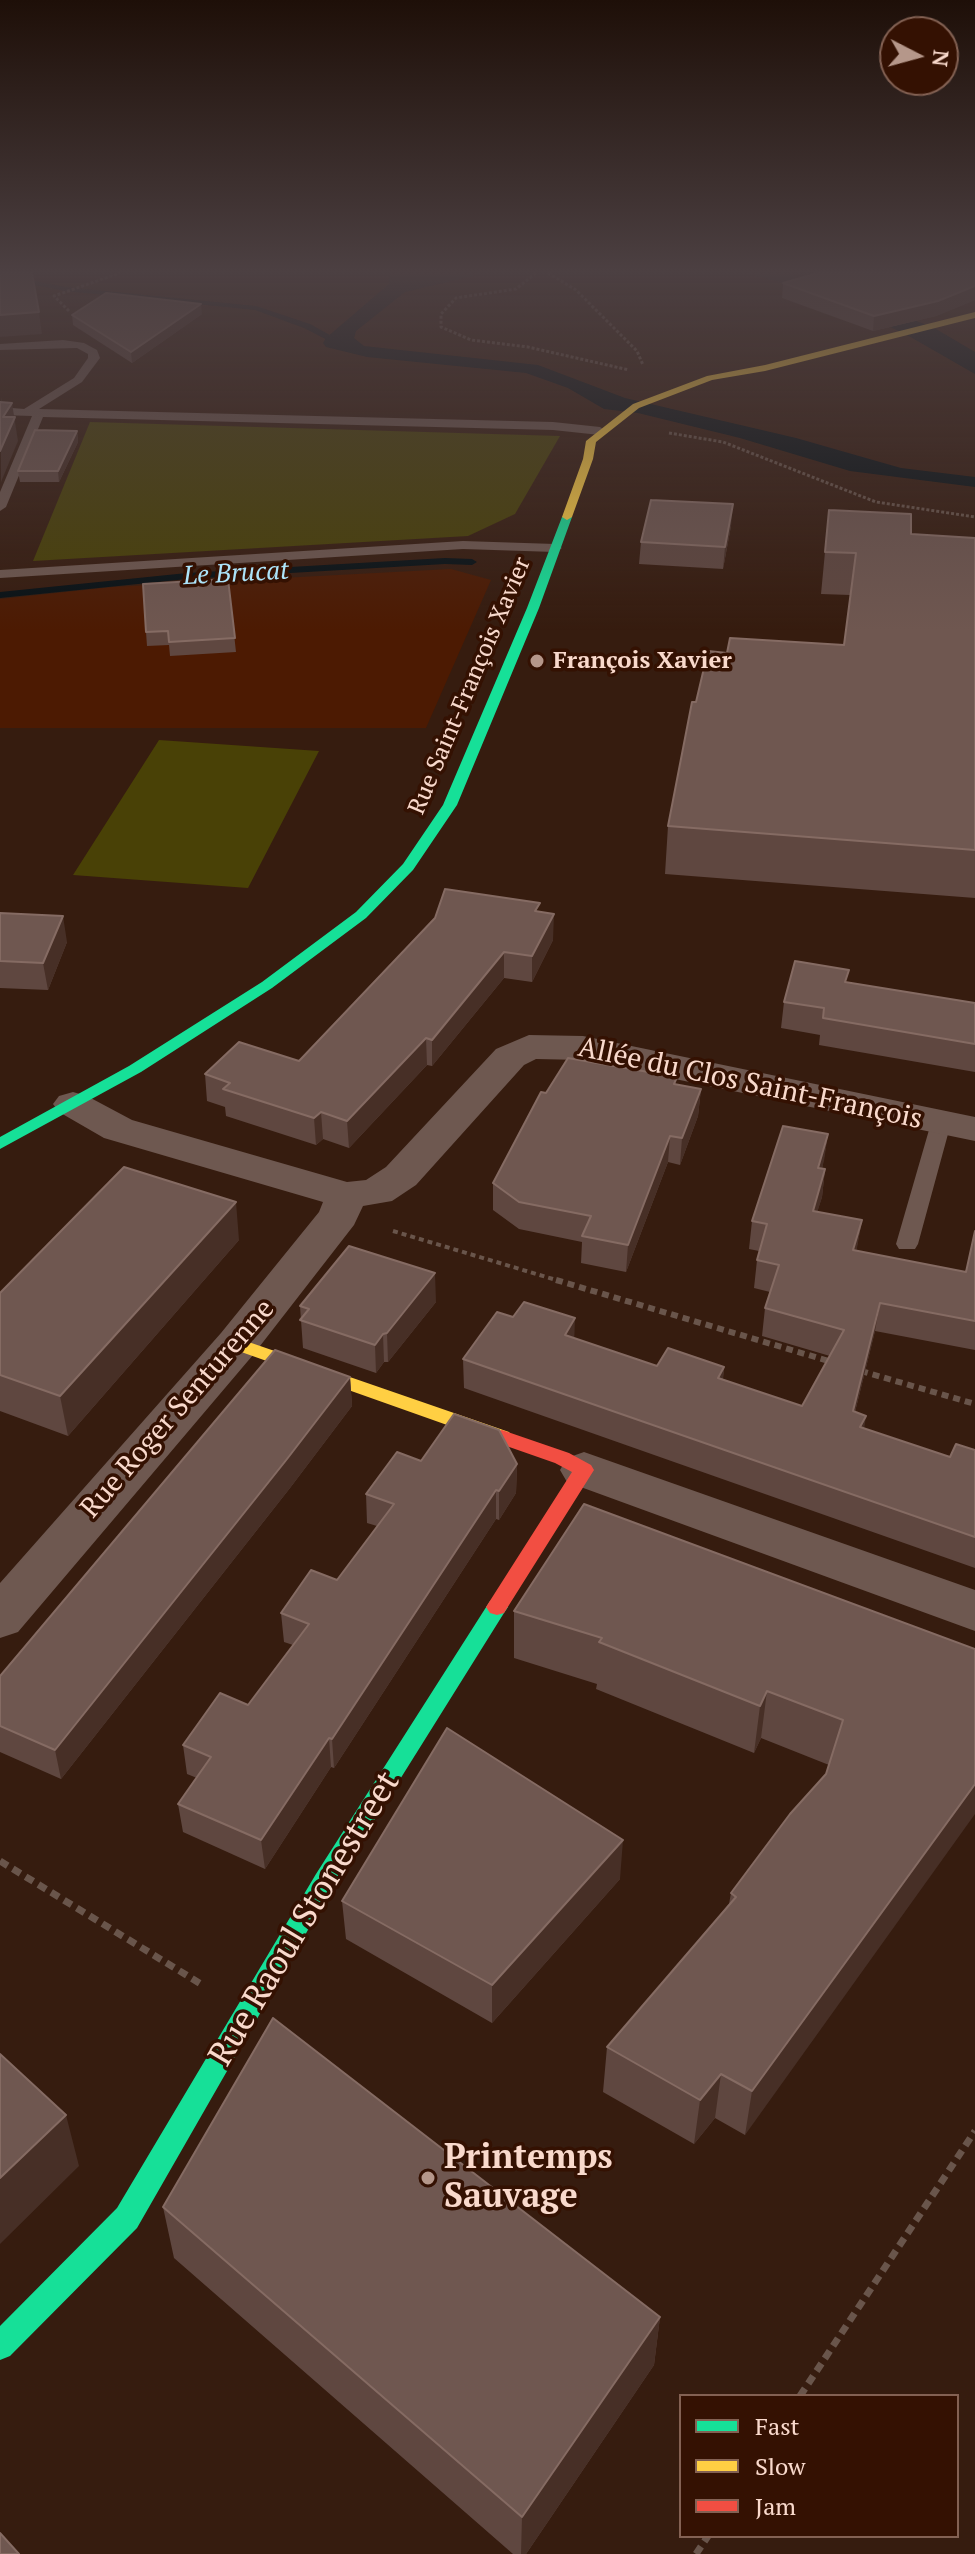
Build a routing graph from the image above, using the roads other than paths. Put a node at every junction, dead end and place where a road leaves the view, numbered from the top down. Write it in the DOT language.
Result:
graph roads {
  1 [pos="61,392"];
  2 [pos="679,392"];
  3 [pos="0,411"];
  4 [pos="34,412"];
  5 [pos="627,419"];
  6 [pos="600,431"];
  7 [pos="588,459"];
  8 [pos="0,507"];
  9 [pos="555,548"];
  10 [pos="0,574"];
  11 [pos="73,1104"];
  12 [pos="958,1126"];
  13 [pos="0,1144"];
  14 [pos="343,1205"];
  15 [pos="907,1244"];
  16 [pos="237,1344"];
  17 [pos="584,1470"];
  18 [pos="975,1611"];
  19 [pos="0,1618"];
  20 [pos="0,2346"];
  1 -- 4 [label="lane"];
  2 -- 5 [label="street"];
  3 -- 4 [label="lane"];
  4 -- 6 [label="lane"];
  4 -- 8 [label="lane"];
  5 -- 6 [label="street"];
  5 -- 7 [label="street"];
  6 -- 7 [label="street, Rue Saint-François Xavier"];
  7 -- 9 [label="street, Rue Saint-François Xavier"];
  9 -- 10 [label="lane"];
  9 -- 11 [label="street, Rue Saint-François Xavier"];
  11 -- 13 [label="street, Rue Saint-François Xavier"];
  11 -- 14 [label="street, Allée du Clos Saint-François"];
  12 -- 14 [label="street, Allée du Clos Saint-François"];
  12 -- 15 [label="lane"];
  14 -- 16 [label="street, Rue Roger Senturenne"];
  16 -- 17 [label="street"];
  16 -- 19 [label="street, Rue Roger Senturenne"];
  17 -- 18 [label="street"];
  17 -- 20 [label="street, Rue Raoul Stonestreet"];
}
